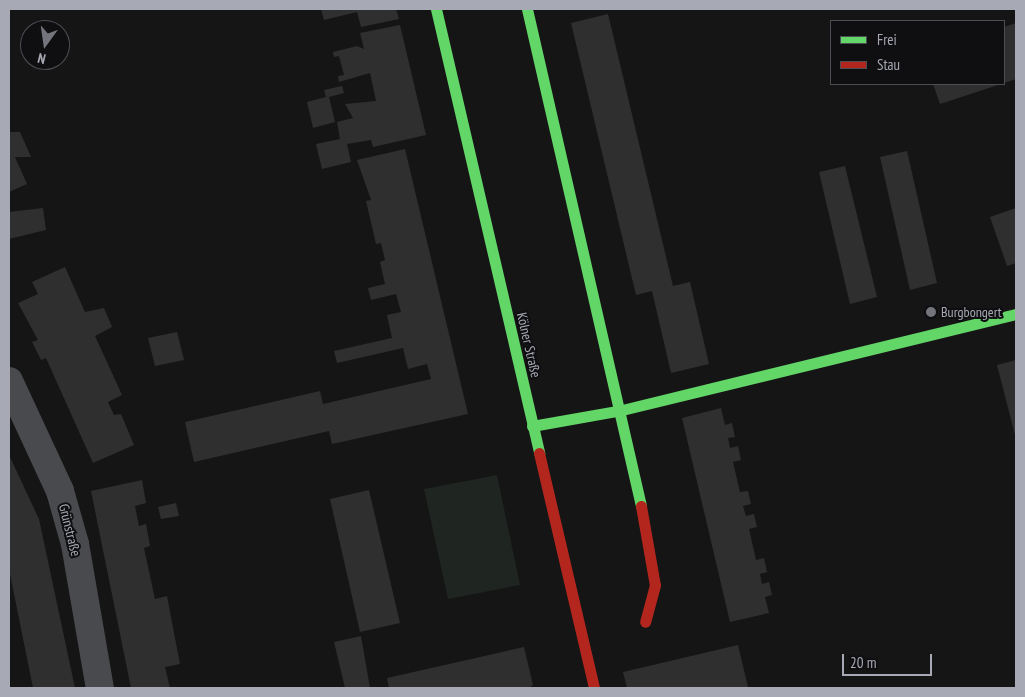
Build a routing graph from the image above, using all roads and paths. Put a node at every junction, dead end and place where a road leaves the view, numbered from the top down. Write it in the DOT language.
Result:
graph roads {
  1 [pos="436,9"];
  2 [pos="527,9"];
  3 [pos="1016,314"];
  4 [pos="9,381"];
  5 [pos="622,410"];
  6 [pos="532,426"];
  7 [pos="645,622"];
  8 [pos="100,688"];
  9 [pos="594,688"];
  1 -- 6 [label="street, Kölner Straße"];
  2 -- 5 [label="street"];
  3 -- 5 [label="street"];
  4 -- 8 [label="street, Grünstraße"];
  5 -- 6 [label="street"];
  5 -- 7 [label="street"];
  6 -- 9 [label="street, Kölner Straße"];
}
